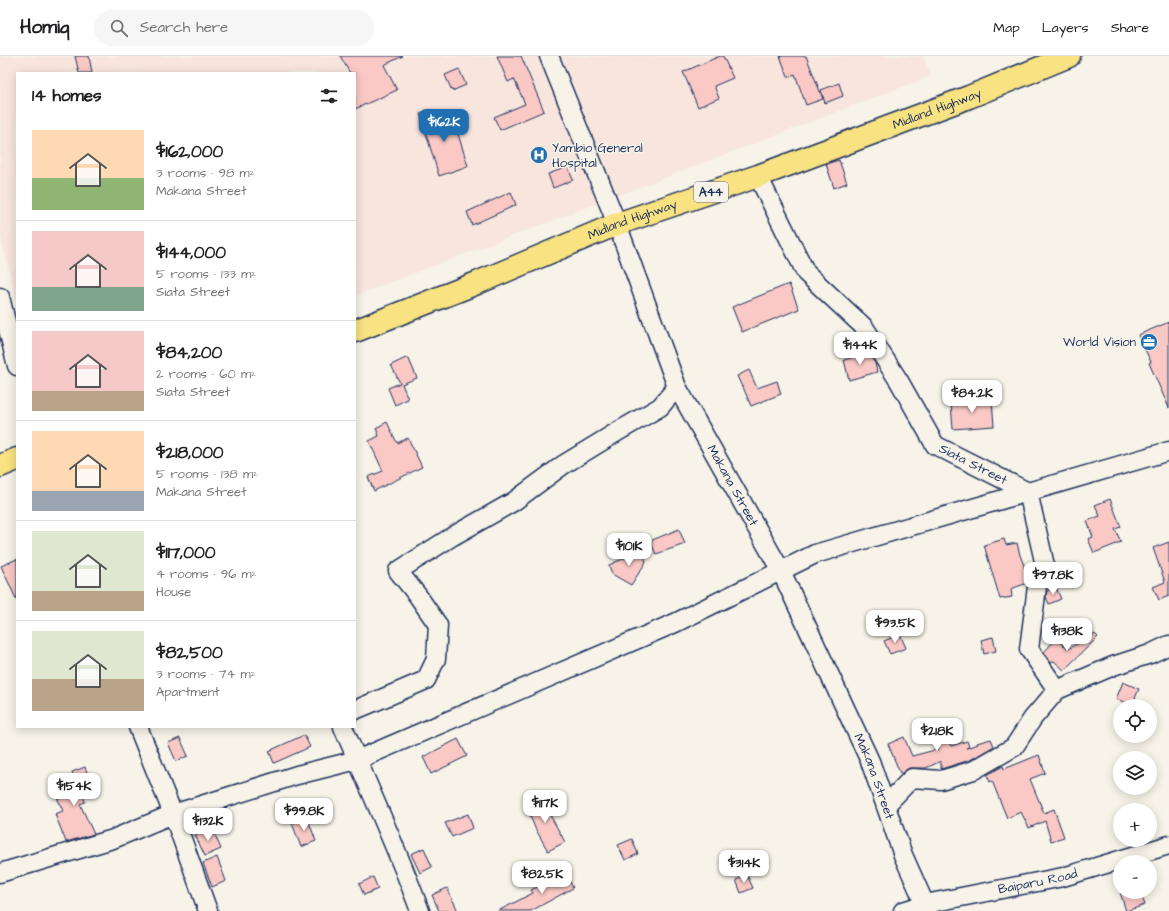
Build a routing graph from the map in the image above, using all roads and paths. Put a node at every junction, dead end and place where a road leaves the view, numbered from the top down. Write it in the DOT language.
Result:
graph roads {
  1 [pos="549,56"];
  2 [pos="1069,56"];
  3 [pos="758,176"];
  4 [pos="617,224"];
  5 [pos="0,297"];
  6 [pos="356,331"];
  7 [pos="16,362"];
  8 [pos="677,387"];
  9 [pos="1169,451"];
  10 [pos="1028,492"];
  11 [pos="781,571"];
  12 [pos="1169,646"];
  13 [pos="1057,690"];
  14 [pos="356,710"];
  15 [pos="138,728"];
  16 [pos="343,728"];
  17 [pos="357,760"];
  18 [pos="886,805"];
  19 [pos="173,814"];
  20 [pos="1169,844"];
  21 [pos="0,872"];
  22 [pos="927,908"];
  23 [pos="208,911"];
  24 [pos="420,911"];
  25 [pos="904,911"];
  1 -- 4 [label="street, Makana Street"];
  2 -- 3 [label="main road, Midland Highway / A44"];
  3 -- 4 [label="main road, Midland Highway / A44"];
  3 -- 10 [label="street, Siata Street"];
  4 -- 6 [label="main road, Midland Highway / A44"];
  4 -- 8 [label="street, Makana Street"];
  5 -- 7 [label="street"];
  8 -- 11 [label="street, Makana Street"];
  8 -- 14 [label="street"];
  9 -- 10 [label="street"];
  10 -- 11 [label="street"];
  10 -- 13 [label="street"];
  11 -- 17 [label="street"];
  11 -- 18 [label="street, Makana Street"];
  12 -- 13 [label="street"];
  13 -- 18 [label="street"];
  15 -- 19 [label="street"];
  16 -- 17 [label="street"];
  17 -- 19 [label="street"];
  17 -- 24 [label="street"];
  18 -- 22 [label="street, Makana Street"];
  19 -- 21 [label="street"];
  19 -- 23 [label="street"];
  20 -- 22 [label="street, Baiparu Road"];
  22 -- 25 [label="street, Baiparu Road"];
}
